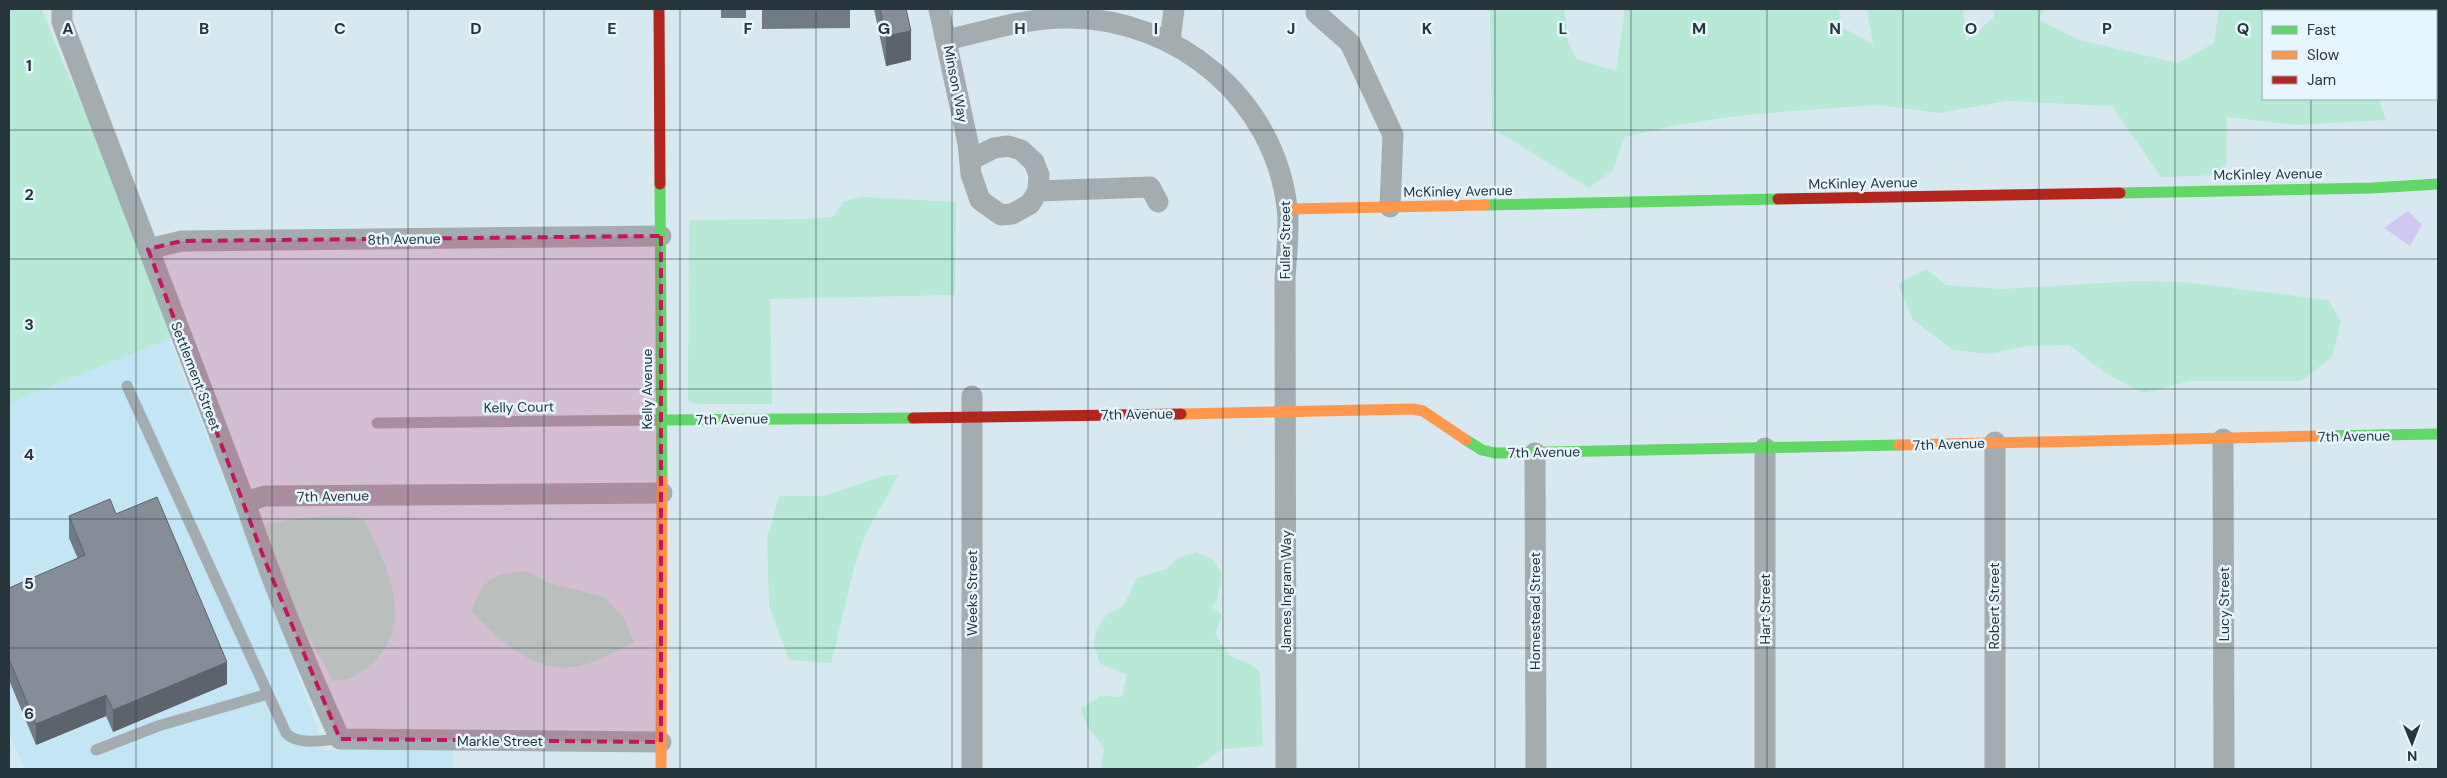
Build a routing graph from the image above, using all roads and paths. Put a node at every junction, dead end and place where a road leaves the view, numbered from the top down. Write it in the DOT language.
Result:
graph roads {
  1 [pos="62,9"];
  2 [pos="659,9"];
  3 [pos="939,9"];
  4 [pos="1174,9"];
  5 [pos="1316,13"];
  6 [pos="1050,14"];
  7 [pos="947,40"];
  8 [pos="1170,41"];
  9 [pos="970,160"];
  10 [pos="2438,184"];
  11 [pos="1038,191"];
  12 [pos="1158,202"];
  13 [pos="1390,207"];
  14 [pos="1288,209"];
  15 [pos="661,236"];
  16 [pos="148,250"];
  17 [pos="127,386"];
  18 [pos="972,406"];
  19 [pos="1284,412"];
  20 [pos="662,420"];
  21 [pos="377,423"];
  22 [pos="2438,434"];
  23 [pos="2223,439"];
  24 [pos="1995,442"];
  25 [pos="1765,448"];
  26 [pos="1535,452"];
  27 [pos="662,493"];
  28 [pos="245,502"];
  29 [pos="268,694"];
  30 [pos="340,740"];
  31 [pos="661,742"];
  32 [pos="96,750"];
  33 [pos="661,769"];
  34 [pos="972,769"];
  35 [pos="1286,769"];
  36 [pos="1536,769"];
  37 [pos="1765,769"];
  38 [pos="1995,769"];
  39 [pos="2224,769"];
  1 -- 16 [label="street, Settlement Street"];
  2 -- 15 [label="street, Kelly Avenue"];
  3 -- 7 [label="street, Minson Way"];
  4 -- 8 [label="street"];
  5 -- 13 [label="street"];
  6 -- 7 [label="street, Fuller Street"];
  6 -- 8 [label="street, Fuller Street"];
  7 -- 9 [label="street, Minson Way"];
  8 -- 14 [label="street, Fuller Street"];
  9 -- 11 [label="street"];
  9 -- 11 [label="street, Minson Way"];
  10 -- 13 [label="street, McKinley Avenue"];
  11 -- 12 [label="street"];
  13 -- 14 [label="street, McKinley Avenue"];
  14 -- 19 [label="street, Fuller Street"];
  15 -- 16 [label="street, 8th Avenue"];
  15 -- 20 [label="street, Kelly Avenue"];
  16 -- 28 [label="street, Settlement Street"];
  17 -- 29 [label="lane"];
  18 -- 19 [label="street, 7th Avenue"];
  18 -- 20 [label="street, 7th Avenue"];
  18 -- 34 [label="street, Weeks Street"];
  19 -- 26 [label="street, 7th Avenue"];
  19 -- 35 [label="street, James Ingram Way"];
  20 -- 21 [label="lane, Kelly Court"];
  20 -- 27 [label="street, Kelly Avenue"];
  22 -- 23 [label="street, 7th Avenue"];
  23 -- 24 [label="street, 7th Avenue"];
  23 -- 39 [label="street, Lucy Street"];
  24 -- 25 [label="street, 7th Avenue"];
  24 -- 38 [label="street, Robert Street"];
  25 -- 26 [label="street, 7th Avenue"];
  25 -- 37 [label="street, Hart Street"];
  26 -- 36 [label="street, Homestead Street"];
  27 -- 28 [label="street, 7th Avenue"];
  27 -- 31 [label="street, Kelly Avenue"];
  28 -- 30 [label="street, Settlement Street"];
  29 -- 30 [label="lane"];
  29 -- 32 [label="lane"];
  30 -- 31 [label="street, Markle Street"];
  31 -- 33 [label="street, Kelly Avenue"];
}
